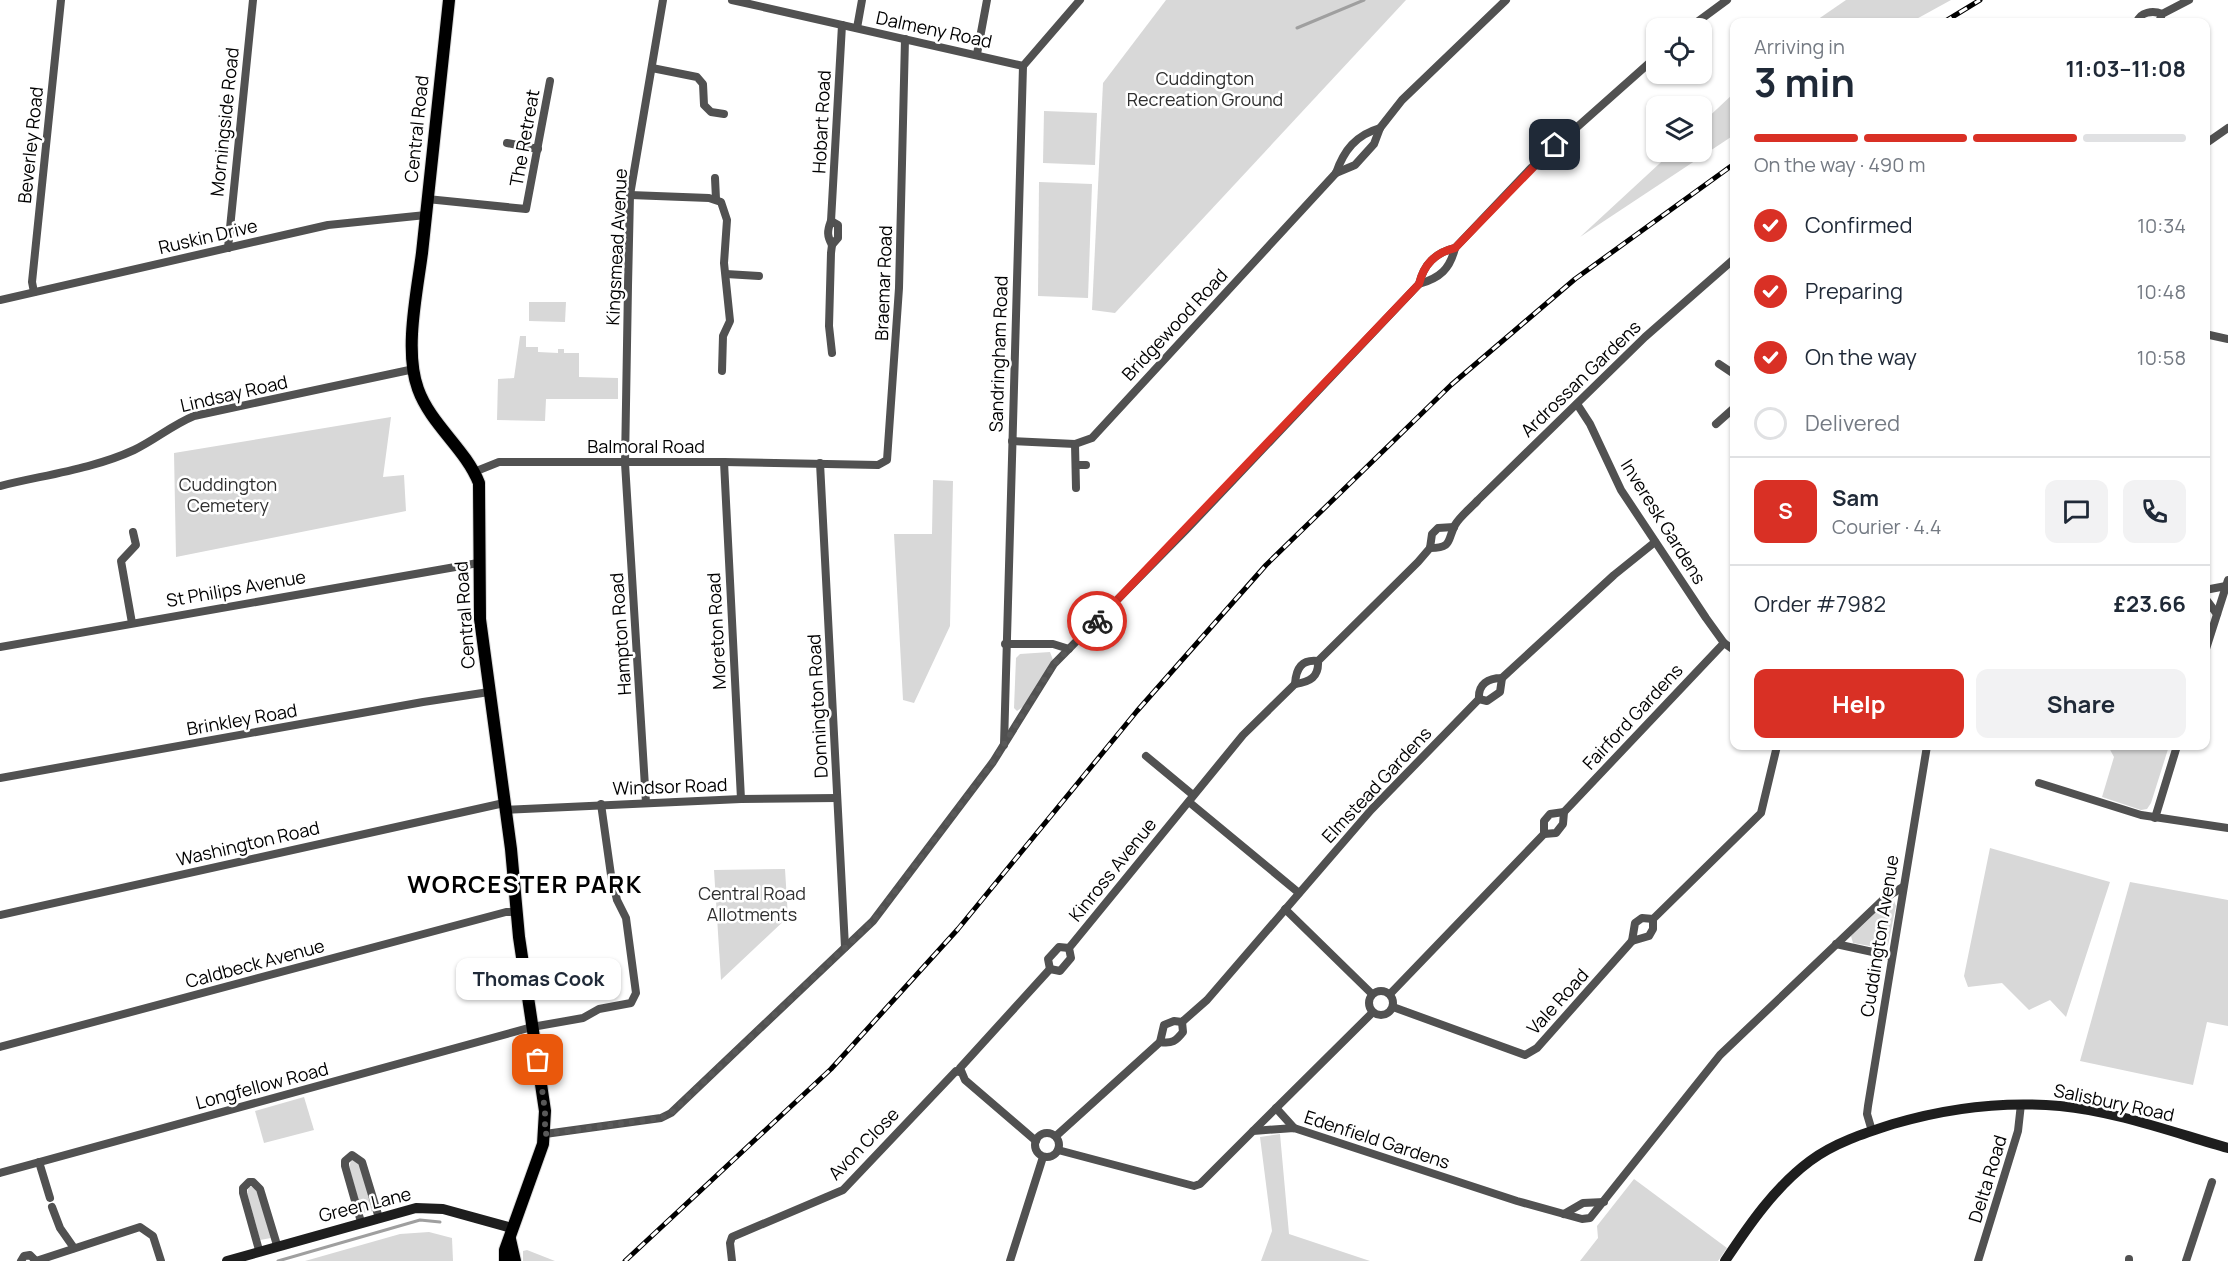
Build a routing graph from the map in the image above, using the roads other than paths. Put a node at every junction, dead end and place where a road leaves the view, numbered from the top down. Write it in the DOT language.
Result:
graph roads {
  1 [pos="61,0"];
  2 [pos="253,0"];
  3 [pos="449,0"];
  4 [pos="663,0"];
  5 [pos="732,0"];
  6 [pos="862,0"];
  7 [pos="987,0"];
  8 [pos="1080,0"];
  9 [pos="1506,0"];
  10 [pos="1727,0"];
  11 [pos="2189,0"];
  12 [pos="2162,14"];
  13 [pos="1703,18"];
  14 [pos="2141,18"];
  15 [pos="2160,18"];
  16 [pos="842,25"];
  17 [pos="857,28"];
  18 [pos="905,39"];
  19 [pos="977,54"];
  20 [pos="1023,66"];
  21 [pos="1646,66"];
  22 [pos="652,68"];
  23 [pos="550,81"];
  24 [pos="724,114"];
  25 [pos="1380,128"];
  26 [pos="2228,128"];
  27 [pos="2210,141"];
  28 [pos="507,143"];
  29 [pos="538,149"];
  30 [pos="1336,173"];
  31 [pos="715,178"];
  32 [pos="630,195"];
  33 [pos="427,199"];
  34 [pos="716,199"];
  35 [pos="426,215"];
  36 [pos="228,248"];
  37 [pos="1455,248"];
  38 [pos="1730,263"];
  39 [pos="726,274"];
  40 [pos="759,276"];
  41 [pos="1419,284"];
  42 [pos="34,292"];
  43 [pos="0,300"];
  44 [pos="730,321"];
  45 [pos="740,321"];
  46 [pos="2210,335"];
  47 [pos="2228,339"];
  48 [pos="832,353"];
  49 [pos="1719,364"];
  50 [pos="414,369"];
  51 [pos="722,371"];
  52 [pos="1730,371"];
  53 [pos="1577,404"];
  54 [pos="1730,412"];
  55 [pos="1716,424"];
  56 [pos="1012,441"];
  57 [pos="1075,444"];
  58 [pos="724,462"];
  59 [pos="625,463"];
  60 [pos="820,464"];
  61 [pos="1077,465"];
  62 [pos="1086,465"];
  63 [pos="474,472"];
  64 [pos="0,486"];
  65 [pos="1076,488"];
  66 [pos="1454,527"];
  67 [pos="133,532"];
  68 [pos="1655,542"];
  69 [pos="1430,548"];
  70 [pos="478,563"];
  71 [pos="2227,583"];
  72 [pos="2210,588"];
  73 [pos="2210,605"];
  74 [pos="2217,614"];
  75 [pos="132,623"];
  76 [pos="2210,636"];
  77 [pos="1724,643"];
  78 [pos="1005,644"];
  79 [pos="0,647"];
  80 [pos="1730,647"];
  81 [pos="1069,649"];
  82 [pos="1318,661"];
  83 [pos="1502,678"];
  84 [pos="1294,684"];
  85 [pos="489,692"];
  86 [pos="1479,699"];
  87 [pos="1004,747"];
  88 [pos="1776,750"];
  89 [pos="1926,750"];
  90 [pos="2176,750"];
  91 [pos="1146,756"];
  92 [pos="0,778"];
  93 [pos="2039,783"];
  94 [pos="837,798"];
  95 [pos="1191,798"];
  96 [pos="741,799"];
  97 [pos="646,803"];
  98 [pos="601,804"];
  99 [pos="504,806"];
  100 [pos="1180,812"];
  101 [pos="1564,812"];
  102 [pos="2155,818"];
  103 [pos="2228,828"];
  104 [pos="1544,834"];
  105 [pos="1903,887"];
  106 [pos="1299,893"];
  107 [pos="1285,909"];
  108 [pos="517,912"];
  109 [pos="0,915"];
  110 [pos="1653,919"];
  111 [pos="1632,941"];
  112 [pos="1836,944"];
  113 [pos="845,946"];
  114 [pos="1069,948"];
  115 [pos="1891,956"];
  116 [pos="1050,969"];
  117 [pos="1372,994"];
  118 [pos="1390,994"];
  119 [pos="1393,1007"];
  120 [pos="1373,1012"];
  121 [pos="1182,1022"];
  122 [pos="531,1027"];
  123 [pos="1160,1042"];
  124 [pos="0,1047"];
  125 [pos="960,1072"];
  126 [pos="2021,1104"];
  127 [pos="1276,1108"];
  128 [pos="1294,1128"];
  129 [pos="1253,1131"];
  130 [pos="1872,1131"];
  131 [pos="545,1134"];
  132 [pos="1056,1136"];
  133 [pos="1036,1141"];
  134 [pos="2228,1148"];
  135 [pos="1058,1150"];
  136 [pos="1043,1157"];
  137 [pos="39,1162"];
  138 [pos="0,1173"];
  139 [pos="2212,1182"];
  140 [pos="50,1198"];
  141 [pos="1604,1202"];
  142 [pos="52,1208"];
  143 [pos="1564,1214"];
  144 [pos="379,1218"];
  145 [pos="361,1222"];
  146 [pos="511,1234"];
  147 [pos="277,1245"];
  148 [pos="74,1248"];
  149 [pos="259,1250"];
  150 [pos="21,1261"];
  151 [pos="36,1261"];
  152 [pos="161,1261"];
  153 [pos="227,1261"];
  154 [pos="504,1261"];
  155 [pos="515,1261"];
  156 [pos="732,1261"];
  157 [pos="1010,1261"];
  158 [pos="1725,1261"];
  159 [pos="1978,1261"];
  160 [pos="2186,1261"];
  1 -- 42 [label="street, Beverley Road"];
  2 -- 36 [label="street, Morningside Road"];
  3 -- 33 [label="main road, Central Road"];
  4 -- 22 [label="street, Kingsmead Avenue"];
  5 -- 16 [label="street, Dalmeny Road"];
  6 -- 17 [label="street"];
  7 -- 19 [label="street"];
  8 -- 20 [label="street"];
  9 -- 25 [label="street, Bridgewood Road"];
  10 -- 13 [label="street"];
  11 -- 12 [label="street"];
  12 -- 14 [label="street"];
  12 -- 15 [label="street"];
  16 -- 17 [label="street, Dalmeny Road"];
  16 -- 48 [label="street, Hobart Road"];
  17 -- 18 [label="street, Dalmeny Road"];
  18 -- 19 [label="street, Dalmeny Road"];
  18 -- 60 [label="street, Braemar Road"];
  19 -- 20 [label="street, Dalmeny Road"];
  20 -- 56 [label="street, Sandringham Road"];
  21 -- 37 [label="street"];
  22 -- 24 [label="street"];
  22 -- 32 [label="street, Kingsmead Avenue"];
  23 -- 29 [label="street, The Retreat"];
  25 -- 30 [label="street, Bridgewood Road"];
  25 -- 30 [label="street, Bridgewood Road"];
  26 -- 27 [label="street"];
  28 -- 29 [label="street"];
  29 -- 33 [label="street, The Retreat"];
  30 -- 57 [label="street, Bridgewood Road"];
  31 -- 34 [label="street"];
  32 -- 34 [label="street"];
  32 -- 59 [label="street, Kingsmead Avenue"];
  33 -- 35 [label="main road, Central Road"];
  34 -- 39 [label="street"];
  35 -- 36 [label="street, Ruskin Drive"];
  35 -- 50 [label="main road, Central Road"];
  36 -- 42 [label="street, Ruskin Drive"];
  37 -- 41 [label="street"];
  37 -- 41 [label="street"];
  38 -- 53 [label="street, Ardrossan Gardens"];
  39 -- 40 [label="street"];
  39 -- 44 [label="street"];
  41 -- 81 [label="street"];
  42 -- 43 [label="street, Ruskin Drive"];
  44 -- 45 [label="street"];
  44 -- 51 [label="street"];
  46 -- 47 [label="street"];
  49 -- 52 [label="street"];
  50 -- 63 [label="main road, Central Road"];
  50 -- 64 [label="street, Lindsay Road"];
  53 -- 66 [label="street, Ardrossan Gardens"];
  53 -- 68 [label="street, Inveresk Gardens"];
  54 -- 55 [label="street"];
  56 -- 57 [label="street"];
  56 -- 78 [label="street, Sandringham Road"];
  57 -- 61 [label="street"];
  58 -- 59 [label="street, Balmoral Road"];
  58 -- 60 [label="street, Balmoral Road"];
  58 -- 96 [label="street, Moreton Road"];
  59 -- 63 [label="street, Balmoral Road"];
  59 -- 97 [label="street, Hampton Road"];
  60 -- 94 [label="street, Donnington Road"];
  61 -- 62 [label="street"];
  61 -- 65 [label="street"];
  63 -- 70 [label="main road, Central Road"];
  66 -- 69 [label="street, Ardrossan Gardens"];
  66 -- 69 [label="street, Ardrossan Gardens"];
  67 -- 75 [label="street"];
  68 -- 77 [label="street, Inveresk Gardens"];
  68 -- 83 [label="street, Elmstead Gardens"];
  69 -- 82 [label="street, Ardrossan Gardens"];
  70 -- 75 [label="street, St Philips Avenue"];
  70 -- 85 [label="main road, Central Road"];
  71 -- 72 [label="street"];
  71 -- 74 [label="street"];
  73 -- 74 [label="street"];
  74 -- 76 [label="street"];
  75 -- 79 [label="street, St Philips Avenue"];
  77 -- 80 [label="street, Inveresk Gardens"];
  77 -- 101 [label="street, Fairford Gardens"];
  78 -- 81 [label="street"];
  78 -- 87 [label="street, Sandringham Road"];
  81 -- 87 [label="street"];
  82 -- 84 [label="street, Ardrossan Gardens"];
  82 -- 84 [label="street, Ardrossan Gardens"];
  83 -- 86 [label="street, Elmstead Gardens"];
  83 -- 86 [label="street, Elmstead Gardens"];
  84 -- 95 [label="street, Ardrossan Gardens"];
  85 -- 92 [label="street, Brinkley Road"];
  85 -- 99 [label="main road, Central Road"];
  86 -- 106 [label="street, Elmstead Gardens"];
  87 -- 113 [label="street"];
  88 -- 110 [label="street, Vale Road"];
  89 -- 105 [label="street, Cuddington Avenue"];
  90 -- 102 [label="street"];
  91 -- 95 [label="street"];
  93 -- 102 [label="street"];
  94 -- 96 [label="street, Windsor Road"];
  94 -- 113 [label="street, Donnington Road"];
  95 -- 100 [label="street, Ardrossan Gardens"];
  95 -- 106 [label="street"];
  96 -- 97 [label="street, Windsor Road"];
  97 -- 98 [label="street, Windsor Road"];
  98 -- 99 [label="street, Windsor Road"];
  98 -- 122 [label="street, Longfellow Road"];
  99 -- 108 [label="main road, Central Road"];
  99 -- 109 [label="street, Washington Road"];
  100 -- 114 [label="street, Kinross Avenue"];
  101 -- 104 [label="street, Fairford Gardens"];
  101 -- 104 [label="street, Fairford Gardens"];
  102 -- 103 [label="street"];
  104 -- 118 [label="street, Fairford Gardens"];
  105 -- 112 [label="street, Edenfield Gardens"];
  105 -- 115 [label="street, Cuddington Avenue"];
  106 -- 107 [label="street, Elmstead Gardens"];
  107 -- 117 [label="street"];
  107 -- 121 [label="street, Elmstead Gardens"];
  108 -- 122 [label="main road, Central Road"];
  108 -- 124 [label="street, Caldbeck Avenue"];
  110 -- 111 [label="street, Vale Road"];
  110 -- 111 [label="street, Vale Road"];
  111 -- 119 [label="street, Vale Road"];
  112 -- 115 [label="street"];
  112 -- 141 [label="street, Edenfield Gardens"];
  113 -- 131 [label="street"];
  114 -- 116 [label="street, Kinross Avenue"];
  114 -- 116 [label="street, Kinross Avenue"];
  115 -- 130 [label="street, Cuddington Avenue"];
  116 -- 125 [label="street, Kinross Avenue"];
  117 -- 118 [label="street"];
  117 -- 120 [label="street"];
  118 -- 119 [label="street"];
  119 -- 120 [label="street"];
  120 -- 127 [label="street"];
  121 -- 123 [label="street"];
  121 -- 123 [label="street"];
  122 -- 131 [label="main road, Central Road"];
  122 -- 137 [label="street, Longfellow Road"];
  123 -- 132 [label="street"];
  125 -- 133 [label="street"];
  125 -- 156 [label="street, Avon Close"];
  126 -- 130 [label="street, Salisbury Road"];
  126 -- 134 [label="street, Salisbury Road"];
  126 -- 159 [label="street, Delta Road"];
  127 -- 128 [label="street"];
  127 -- 129 [label="street"];
  128 -- 129 [label="street, Edenfield Gardens"];
  128 -- 143 [label="street, Edenfield Gardens"];
  129 -- 135 [label="street"];
  130 -- 158 [label="street, Salisbury Road"];
  131 -- 146 [label="main road, Central Road"];
  132 -- 133 [label="street"];
  132 -- 135 [label="street"];
  133 -- 136 [label="street"];
  135 -- 136 [label="street"];
  136 -- 157 [label="street"];
  137 -- 138 [label="street, Longfellow Road"];
  137 -- 140 [label="street"];
  139 -- 160 [label="street"];
  141 -- 143 [label="street"];
  141 -- 143 [label="street, Edenfield Gardens"];
  142 -- 148 [label="street"];
  144 -- 145 [label="street, Green Lane"];
  144 -- 145 [label="street"];
  144 -- 146 [label="street, Green Lane"];
  145 -- 147 [label="street, Green Lane"];
  146 -- 154 [label="main road, Central Road"];
  146 -- 155 [label="main road"];
  147 -- 149 [label="street, Green Lane"];
  147 -- 149 [label="street"];
  148 -- 151 [label="street"];
  148 -- 152 [label="street"];
  149 -- 153 [label="street, Green Lane"];
  150 -- 151 [label="street"];
}
